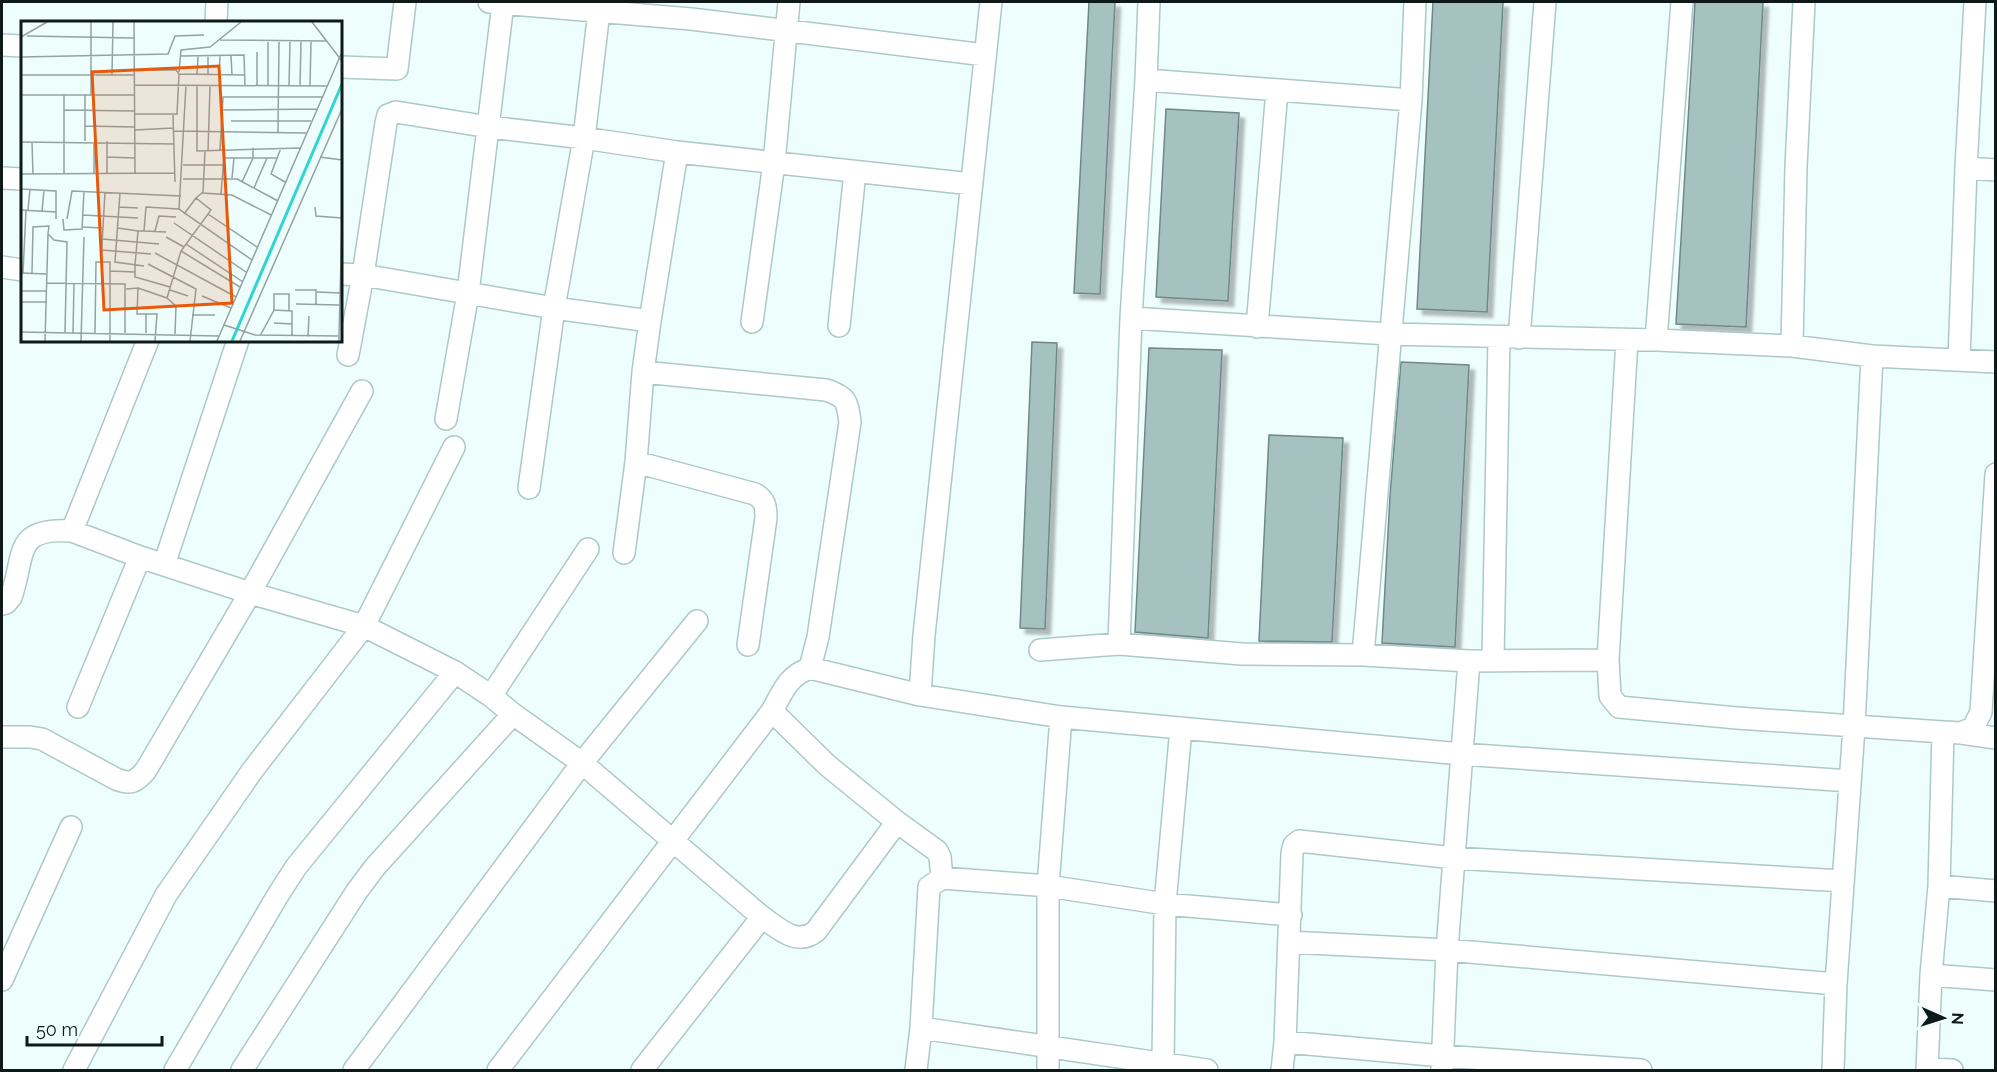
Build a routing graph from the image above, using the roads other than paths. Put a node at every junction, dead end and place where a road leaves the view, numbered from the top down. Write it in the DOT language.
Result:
graph roads {
  1 [pos="217,2"];
  2 [pos="405,2"];
  3 [pos="496,2"];
  4 [pos="789,2"];
  5 [pos="991,2"];
  6 [pos="1149,2"];
  7 [pos="1415,2"];
  8 [pos="1545,2"];
  9 [pos="1682,2"];
  10 [pos="1804,2"];
  11 [pos="1976,2"];
  12 [pos="692,10"];
  13 [pos="599,11"];
  14 [pos="216,21"];
  15 [pos="786,30"];
  16 [pos="2,45"];
  17 [pos="21,46"];
  18 [pos="985,55"];
  19 [pos="342,67"];
  20 [pos="1146,80"];
  21 [pos="1277,90"];
  22 [pos="1411,100"];
  23 [pos="489,127"];
  24 [pos="584,138"];
  25 [pos="677,152"];
  26 [pos="774,163"];
  27 [pos="1966,168"];
  28 [pos="1995,170"];
  29 [pos="855,172"];
  30 [pos="2,178"];
  31 [pos="21,179"];
  32 [pos="972,184"];
  33 [pos="2,267"];
  34 [pos="21,270"];
  35 [pos="342,274"];
  36 [pos="363,275"];
  37 [pos="468,293"];
  38 [pos="554,308"];
  39 [pos="1131,318"];
  40 [pos="650,321"];
  41 [pos="752,322"];
  42 [pos="839,326"];
  43 [pos="1257,327"];
  44 [pos="1389,334"];
  45 [pos="1509,338"];
  46 [pos="1627,340"];
  47 [pos="1656,340"];
  48 [pos="147,342"];
  49 [pos="237,342"];
  50 [pos="1792,346"];
  51 [pos="348,355"];
  52 [pos="1872,356"];
  53 [pos="1959,360"];
  54 [pos="1995,362"];
  55 [pos="643,372"];
  56 [pos="362,391"];
  57 [pos="446,419"];
  58 [pos="454,447"];
  59 [pos="636,462"];
  60 [pos="1995,474"];
  61 [pos="529,488"];
  62 [pos="72,531"];
  63 [pos="588,549"];
  64 [pos="624,553"];
  65 [pos="140,557"];
  66 [pos="164,565"];
  67 [pos="250,593"];
  68 [pos="2,604"];
  69 [pos="697,621"];
  70 [pos="364,626"];
  71 [pos="1119,644"];
  72 [pos="748,645"];
  73 [pos="1040,651"];
  74 [pos="1363,655"];
  75 [pos="1493,659"];
  76 [pos="1608,660"];
  77 [pos="1469,661"];
  78 [pos="810,668"];
  79 [pos="455,672"];
  80 [pos="920,695"];
  81 [pos="491,696"];
  82 [pos="78,707"];
  83 [pos="772,711"];
  84 [pos="513,714"];
  85 [pos="1061,717"];
  86 [pos="1854,727"];
  87 [pos="1181,728"];
  88 [pos="1952,732"];
  89 [pos="2,737"];
  90 [pos="1995,738"];
  91 [pos="1461,754"];
  92 [pos="582,763"];
  93 [pos="1850,781"];
  94 [pos="897,822"];
  95 [pos="71,828"];
  96 [pos="672,840"];
  97 [pos="1454,858"];
  98 [pos="942,878"];
  99 [pos="1843,881"];
  100 [pos="1048,886"];
  101 [pos="1939,886"];
  102 [pos="1995,891"];
  103 [pos="1165,904"];
  104 [pos="1291,915"];
  105 [pos="762,917"];
  106 [pos="1289,942"];
  107 [pos="1448,950"];
  108 [pos="1931,975"];
  109 [pos="2,980"];
  110 [pos="1995,980"];
  111 [pos="1836,984"];
  112 [pos="921,1028"];
  113 [pos="1285,1042"];
  114 [pos="1049,1047"];
  115 [pos="1443,1063"];
  116 [pos="1163,1065"];
  117 [pos="1631,1070"];
  118 [pos="1927,1070"];
  119 [pos="74,1071"];
  120 [pos="175,1071"];
  121 [pos="242,1071"];
  122 [pos="354,1071"];
  123 [pos="498,1071"];
  124 [pos="642,1071"];
  125 [pos="916,1071"];
  126 [pos="1048,1071"];
  127 [pos="1208,1071"];
  128 [pos="1282,1071"];
  129 [pos="1833,1071"];
  130 [pos="1952,1071"];
  1 -- 14 [label="street"];
  2 -- 19 [label="street"];
  3 -- 13 [label="street"];
  3 -- 23 [label="street"];
  4 -- 15 [label="street"];
  5 -- 18 [label="street"];
  6 -- 20 [label="street"];
  7 -- 22 [label="street"];
  8 -- 45 [label="street"];
  9 -- 47 [label="street"];
  10 -- 50 [label="street"];
  11 -- 27 [label="street"];
  12 -- 13 [label="street"];
  12 -- 15 [label="street"];
  13 -- 24 [label="street"];
  15 -- 18 [label="street"];
  15 -- 26 [label="street"];
  16 -- 17 [label="street"];
  18 -- 32 [label="street"];
  20 -- 21 [label="street"];
  20 -- 39 [label="street"];
  21 -- 22 [label="street"];
  21 -- 43 [label="street"];
  22 -- 44 [label="street"];
  23 -- 24 [label="street"];
  23 -- 36 [label="street"];
  23 -- 37 [label="street"];
  24 -- 25 [label="street"];
  24 -- 38 [label="street"];
  25 -- 26 [label="street"];
  25 -- 40 [label="street"];
  26 -- 29 [label="street"];
  26 -- 41 [label="street"];
  27 -- 28 [label="street"];
  27 -- 53 [label="street"];
  29 -- 32 [label="street"];
  29 -- 42 [label="street"];
  30 -- 31 [label="street"];
  32 -- 80 [label="street"];
  33 -- 34 [label="street"];
  35 -- 36 [label="street"];
  36 -- 37 [label="street"];
  36 -- 51 [label="street"];
  37 -- 38 [label="street"];
  37 -- 57 [label="street"];
  38 -- 40 [label="street"];
  38 -- 61 [label="street"];
  39 -- 43 [label="street"];
  39 -- 71 [label="street"];
  40 -- 55 [label="street"];
  43 -- 44 [label="street"];
  44 -- 45 [label="street"];
  44 -- 74 [label="street"];
  45 -- 46 [label="street"];
  45 -- 75 [label="street"];
  46 -- 47 [label="street"];
  46 -- 76 [label="street"];
  47 -- 50 [label="street"];
  48 -- 62 [label="street"];
  49 -- 66 [label="street"];
  50 -- 52 [label="street"];
  52 -- 53 [label="street"];
  52 -- 86 [label="street"];
  53 -- 54 [label="street"];
  55 -- 59 [label="street"];
  55 -- 78 [label="street"];
  56 -- 67 [label="street"];
  58 -- 70 [label="street"];
  59 -- 64 [label="street"];
  59 -- 72 [label="street"];
  60 -- 88 [label="street"];
  62 -- 65 [label="street"];
  62 -- 68 [label="street"];
  63 -- 81 [label="street"];
  65 -- 66 [label="street"];
  65 -- 82 [label="street"];
  66 -- 67 [label="street"];
  67 -- 70 [label="street"];
  67 -- 89 [label="street"];
  69 -- 92 [label="street"];
  70 -- 79 [label="street"];
  70 -- 119 [label="street"];
  71 -- 73 [label="street"];
  71 -- 74 [label="street"];
  74 -- 77 [label="street"];
  75 -- 76 [label="street"];
  75 -- 77 [label="street"];
  76 -- 86 [label="street"];
  77 -- 91 [label="street"];
  78 -- 80 [label="street"];
  78 -- 83 [label="street"];
  79 -- 81 [label="street"];
  79 -- 120 [label="street"];
  80 -- 85 [label="street"];
  81 -- 84 [label="street"];
  83 -- 94 [label="street"];
  83 -- 96 [label="street"];
  84 -- 92 [label="street"];
  84 -- 121 [label="street"];
  85 -- 87 [label="street"];
  85 -- 100 [label="street"];
  86 -- 88 [label="street"];
  86 -- 93 [label="street"];
  87 -- 91 [label="street"];
  87 -- 103 [label="street"];
  88 -- 90 [label="street"];
  88 -- 101 [label="street"];
  91 -- 93 [label="street"];
  91 -- 97 [label="street"];
  92 -- 96 [label="street"];
  92 -- 122 [label="street"];
  93 -- 99 [label="street"];
  94 -- 98 [label="street"];
  94 -- 105 [label="street"];
  95 -- 109 [label="street"];
  96 -- 105 [label="street"];
  96 -- 123 [label="street"];
  97 -- 99 [label="street"];
  97 -- 104 [label="street"];
  97 -- 107 [label="street"];
  98 -- 100 [label="street"];
  98 -- 112 [label="street"];
  99 -- 111 [label="street"];
  100 -- 103 [label="street"];
  100 -- 114 [label="street"];
  101 -- 102 [label="street"];
  101 -- 108 [label="street"];
  103 -- 104 [label="street"];
  103 -- 116 [label="street"];
  104 -- 106 [label="street"];
  105 -- 124 [label="street"];
  106 -- 107 [label="street"];
  106 -- 113 [label="street"];
  107 -- 111 [label="street"];
  107 -- 115 [label="street"];
  108 -- 110 [label="street"];
  108 -- 118 [label="street"];
  111 -- 129 [label="street"];
  112 -- 114 [label="street"];
  112 -- 125 [label="street"];
  113 -- 115 [label="street"];
  113 -- 128 [label="street"];
  114 -- 116 [label="street"];
  114 -- 126 [label="street"];
  115 -- 117 [label="street"];
  116 -- 127 [label="street"];
  118 -- 130 [label="street"];
}
